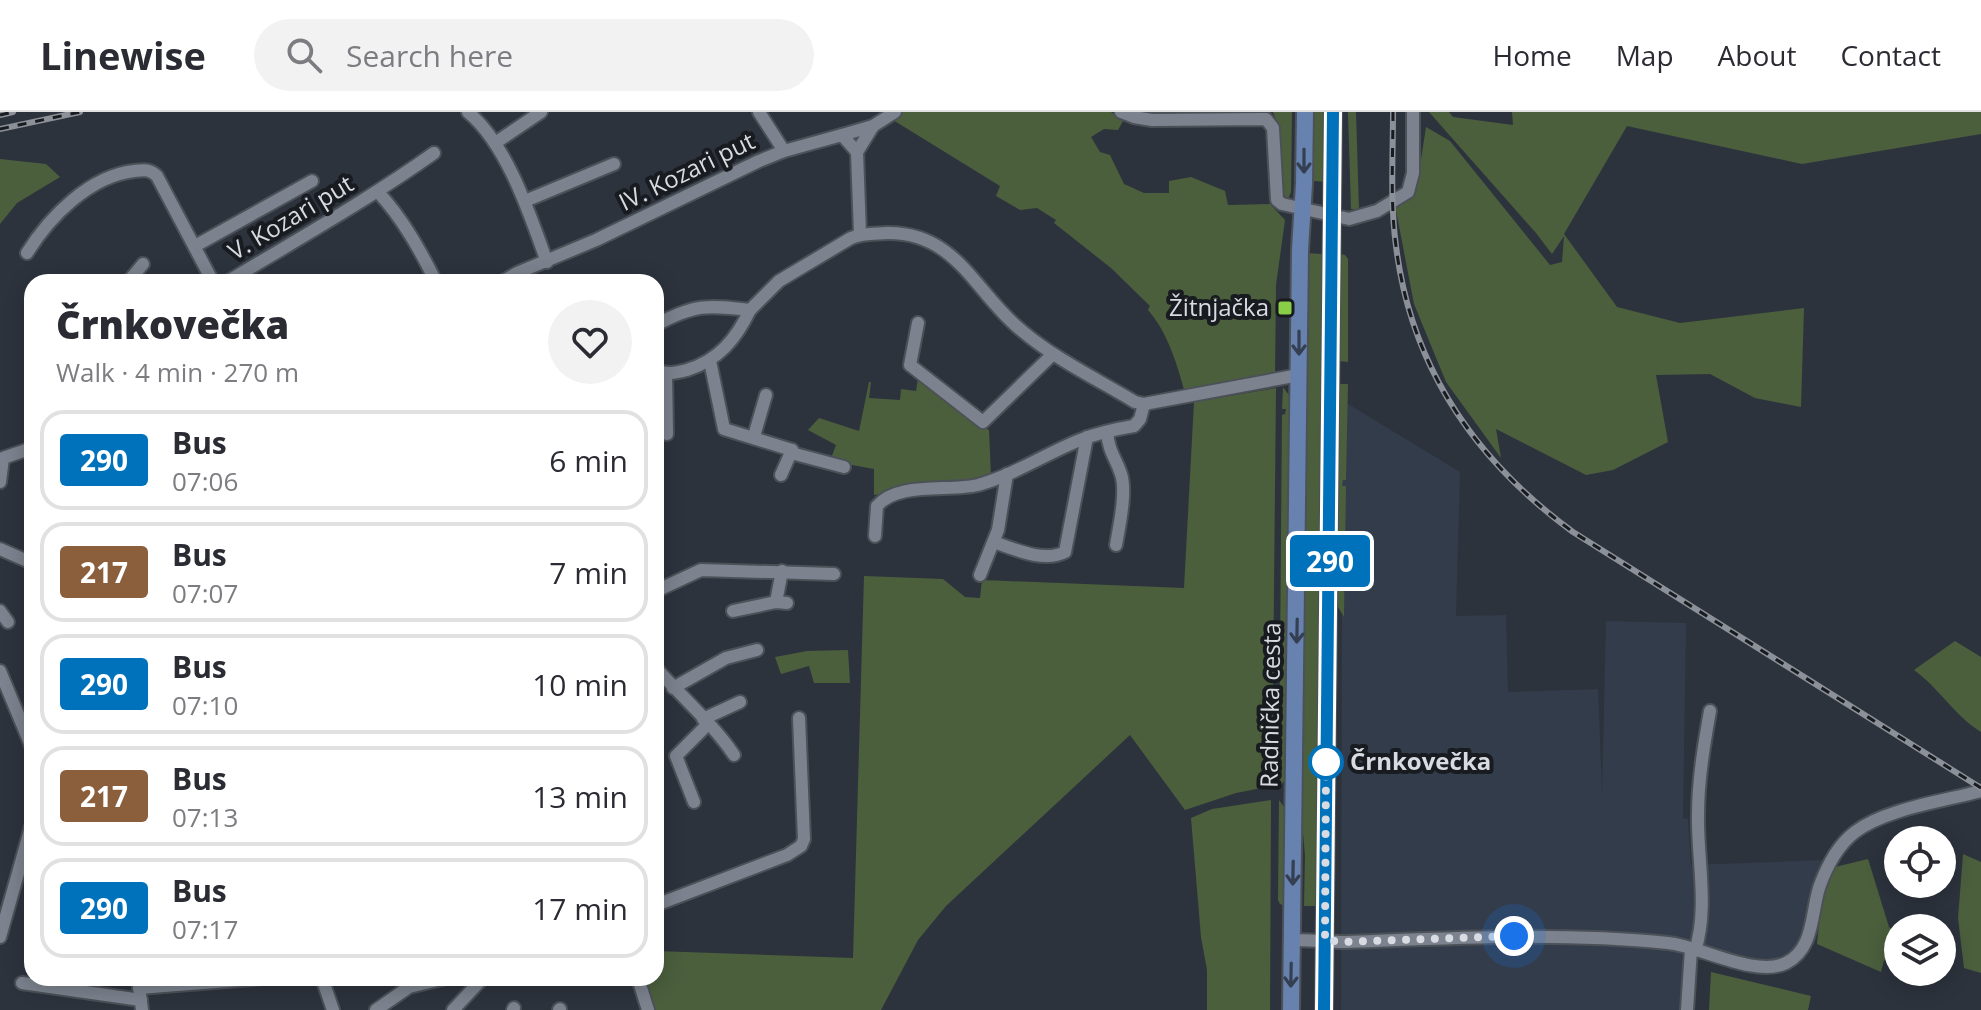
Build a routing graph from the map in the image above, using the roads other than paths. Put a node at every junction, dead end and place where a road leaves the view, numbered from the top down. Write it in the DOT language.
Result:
graph roads {
  1 [pos="468,112"];
  2 [pos="541,112"];
  3 [pos="759,112"];
  4 [pos="895,112"];
  5 [pos="1121,112"];
  6 [pos="1305,112"];
  7 [pos="1333,112"];
  8 [pos="1413,112"];
  9 [pos="873,126"];
  10 [pos="842,135"];
  11 [pos="495,143"];
  12 [pos="784,151"];
  13 [pos="857,152"];
  14 [pos="434,153"];
  15 [pos="614,164"];
  16 [pos="312,181"];
  17 [pos="378,192"];
  18 [pos="525,201"];
  19 [pos="1302,209"];
  20 [pos="1332,216"];
  21 [pos="860,234"];
  22 [pos="195,246"];
  23 [pos="27,253"];
  24 [pos="547,262"];
  25 [pos="143,264"];
  26 [pos="135,274"];
  27 [pos="209,274"];
  28 [pos="240,274"];
  29 [pos="432,274"];
  30 [pos="515,274"];
  31 [pos="750,310"];
  32 [pos="664,321"];
  33 [pos="918,323"];
  34 [pos="1053,354"];
  35 [pos="710,361"];
  36 [pos="664,371"];
  37 [pos="1299,375"];
  38 [pos="766,395"];
  39 [pos="664,403"];
  40 [pos="1144,404"];
  41 [pos="1107,432"];
  42 [pos="667,434"];
  43 [pos="754,436"];
  44 [pos="1087,437"];
  45 [pos="792,450"];
  46 [pos="24,451"];
  47 [pos="844,467"];
  48 [pos="1007,474"];
  49 [pos="781,475"];
  50 [pos="0,482"];
  51 [pos="875,536"];
  52 [pos="994,542"];
  53 [pos="1116,545"];
  54 [pos="0,549"];
  55 [pos="24,560"];
  56 [pos="782,571"];
  57 [pos="834,574"];
  58 [pos="980,575"];
  59 [pos="664,587"];
  60 [pos="733,611"];
  61 [pos="757,650"];
  62 [pos="0,671"];
  63 [pos="664,677"];
  64 [pos="673,688"];
  65 [pos="740,702"];
  66 [pos="1710,711"];
  67 [pos="799,718"];
  68 [pos="706,721"];
  69 [pos="24,729"];
  70 [pos="734,755"];
  71 [pos="1981,791"];
  72 [pos="694,802"];
  73 [pos="24,852"];
  74 [pos="664,902"];
  75 [pos="0,937"];
  76 [pos="1292,940"];
  77 [pos="1325,940"];
  78 [pos="1693,950"];
  79 [pos="54,986"];
  80 [pos="202,986"];
  81 [pos="325,986"];
  82 [pos="413,986"];
  83 [pos="476,986"];
  84 [pos="640,986"];
  85 [pos="140,994"];
  86 [pos="333,1010"];
  87 [pos="376,1010"];
  88 [pos="453,1010"];
  89 [pos="648,1010"];
  90 [pos="1291,1010"];
  91 [pos="1324,1010"];
  92 [pos="1687,1010"];
  1 -- 11 [label="street"];
  2 -- 11 [label="street"];
  3 -- 12 [label="street"];
  4 -- 9 [label="street"];
  5 -- 19 [label="street"];
  6 -- 19 [label="main road, Radnička cesta, one-way"];
  7 -- 20 [label="main road"];
  8 -- 20 [label="street"];
  9 -- 10 [label="street, IV. Kozari put"];
  9 -- 13 [label="street"];
  10 -- 12 [label="street, IV. Kozari put"];
  10 -- 13 [label="street"];
  11 -- 18 [label="street"];
  12 -- 24 [label="street, IV. Kozari put"];
  13 -- 21 [label="street"];
  14 -- 17 [label="street, V. Kozari put"];
  15 -- 18 [label="street"];
  16 -- 22 [label="street, V. Kozari put"];
  17 -- 28 [label="street, V. Kozari put"];
  17 -- 29 [label="street, V. Kozari put"];
  18 -- 24 [label="street"];
  19 -- 20 [label="street"];
  19 -- 37 [label="main road, Radnička cesta, one-way"];
  20 -- 77 [label="main road"];
  21 -- 31 [label="street"];
  21 -- 34 [label="street"];
  22 -- 23 [label="street, V. Kozari put"];
  22 -- 27 [label="street, V. Kozari put"];
  24 -- 30 [label="street, IV. Kozari put"];
  25 -- 26 [label="street"];
  31 -- 32 [label="street"];
  31 -- 35 [label="street"];
  33 -- 34 [label="street"];
  34 -- 40 [label="street"];
  35 -- 36 [label="street"];
  35 -- 43 [label="street"];
  37 -- 40 [label="street"];
  37 -- 76 [label="main road, Radnička cesta, one-way"];
  38 -- 43 [label="street"];
  39 -- 42 [label="street"];
  40 -- 41 [label="street"];
  41 -- 44 [label="street"];
  41 -- 53 [label="street"];
  43 -- 45 [label="street"];
  44 -- 48 [label="street"];
  44 -- 52 [label="street"];
  45 -- 47 [label="street"];
  45 -- 49 [label="street"];
  46 -- 50 [label="street"];
  48 -- 51 [label="street"];
  48 -- 52 [label="street"];
  52 -- 58 [label="street"];
  54 -- 55 [label="street"];
  56 -- 57 [label="street"];
  56 -- 59 [label="street"];
  56 -- 60 [label="street"];
  61 -- 64 [label="street"];
  62 -- 69 [label="street"];
  63 -- 64 [label="street"];
  64 -- 68 [label="street"];
  65 -- 68 [label="street"];
  66 -- 78 [label="street"];
  67 -- 74 [label="street"];
  68 -- 70 [label="street"];
  68 -- 72 [label="street"];
  71 -- 78 [label="street"];
  73 -- 75 [label="street"];
  76 -- 77 [label="street"];
  76 -- 90 [label="main road, Radnička cesta, one-way"];
  77 -- 78 [label="street"];
  77 -- 91 [label="main road"];
  78 -- 92 [label="street"];
  79 -- 85 [label="street"];
  80 -- 85 [label="street"];
  81 -- 86 [label="street"];
  82 -- 87 [label="street"];
  83 -- 88 [label="street"];
  84 -- 89 [label="street"];
}
